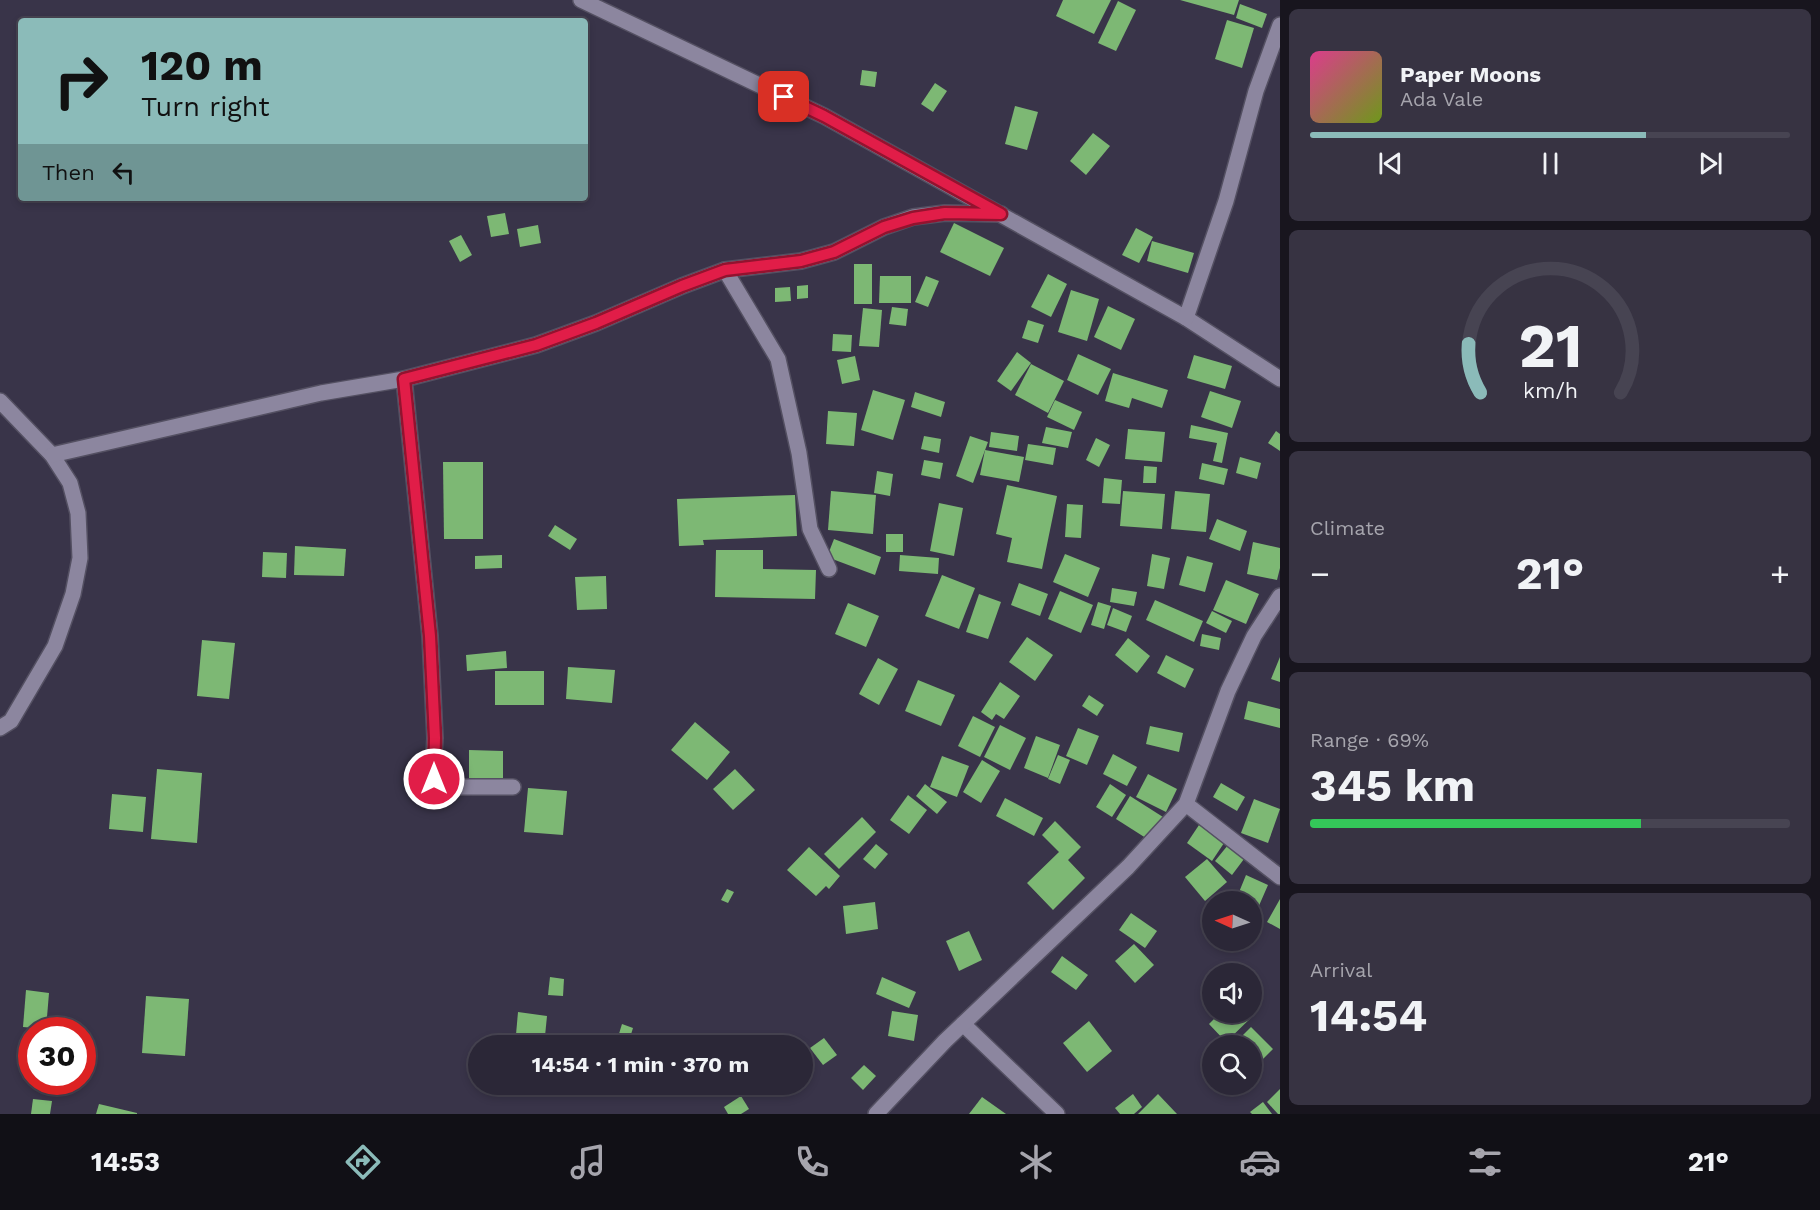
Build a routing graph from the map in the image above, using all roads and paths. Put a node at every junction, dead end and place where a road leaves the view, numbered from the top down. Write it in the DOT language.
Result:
graph roads {
  1 [pos="581,0"];
  2 [pos="1279,31"];
  3 [pos="1001,214"];
  4 [pos="725,270"];
  5 [pos="1186,318"];
  6 [pos="404,379"];
  7 [pos="1280,380"];
  8 [pos="0,401"];
  9 [pos="52,454"];
  10 [pos="829,568"];
  11 [pos="1280,596"];
  12 [pos="0,728"];
  13 [pos="513,787"];
  14 [pos="1186,804"];
  15 [pos="1280,877"];
  16 [pos="963,1024"];
  17 [pos="876,1114"];
  18 [pos="1057,1114"];
  1 -- 3 [label="street"];
  2 -- 5 [label="street"];
  3 -- 4 [label="street"];
  3 -- 5 [label="street"];
  4 -- 6 [label="street"];
  4 -- 10 [label="street"];
  5 -- 7 [label="street"];
  6 -- 9 [label="street"];
  6 -- 13 [label="street"];
  8 -- 9 [label="street"];
  9 -- 12 [label="street"];
  11 -- 14 [label="street"];
  14 -- 15 [label="street"];
  14 -- 16 [label="street"];
  16 -- 17 [label="street"];
  16 -- 18 [label="street"];
}
